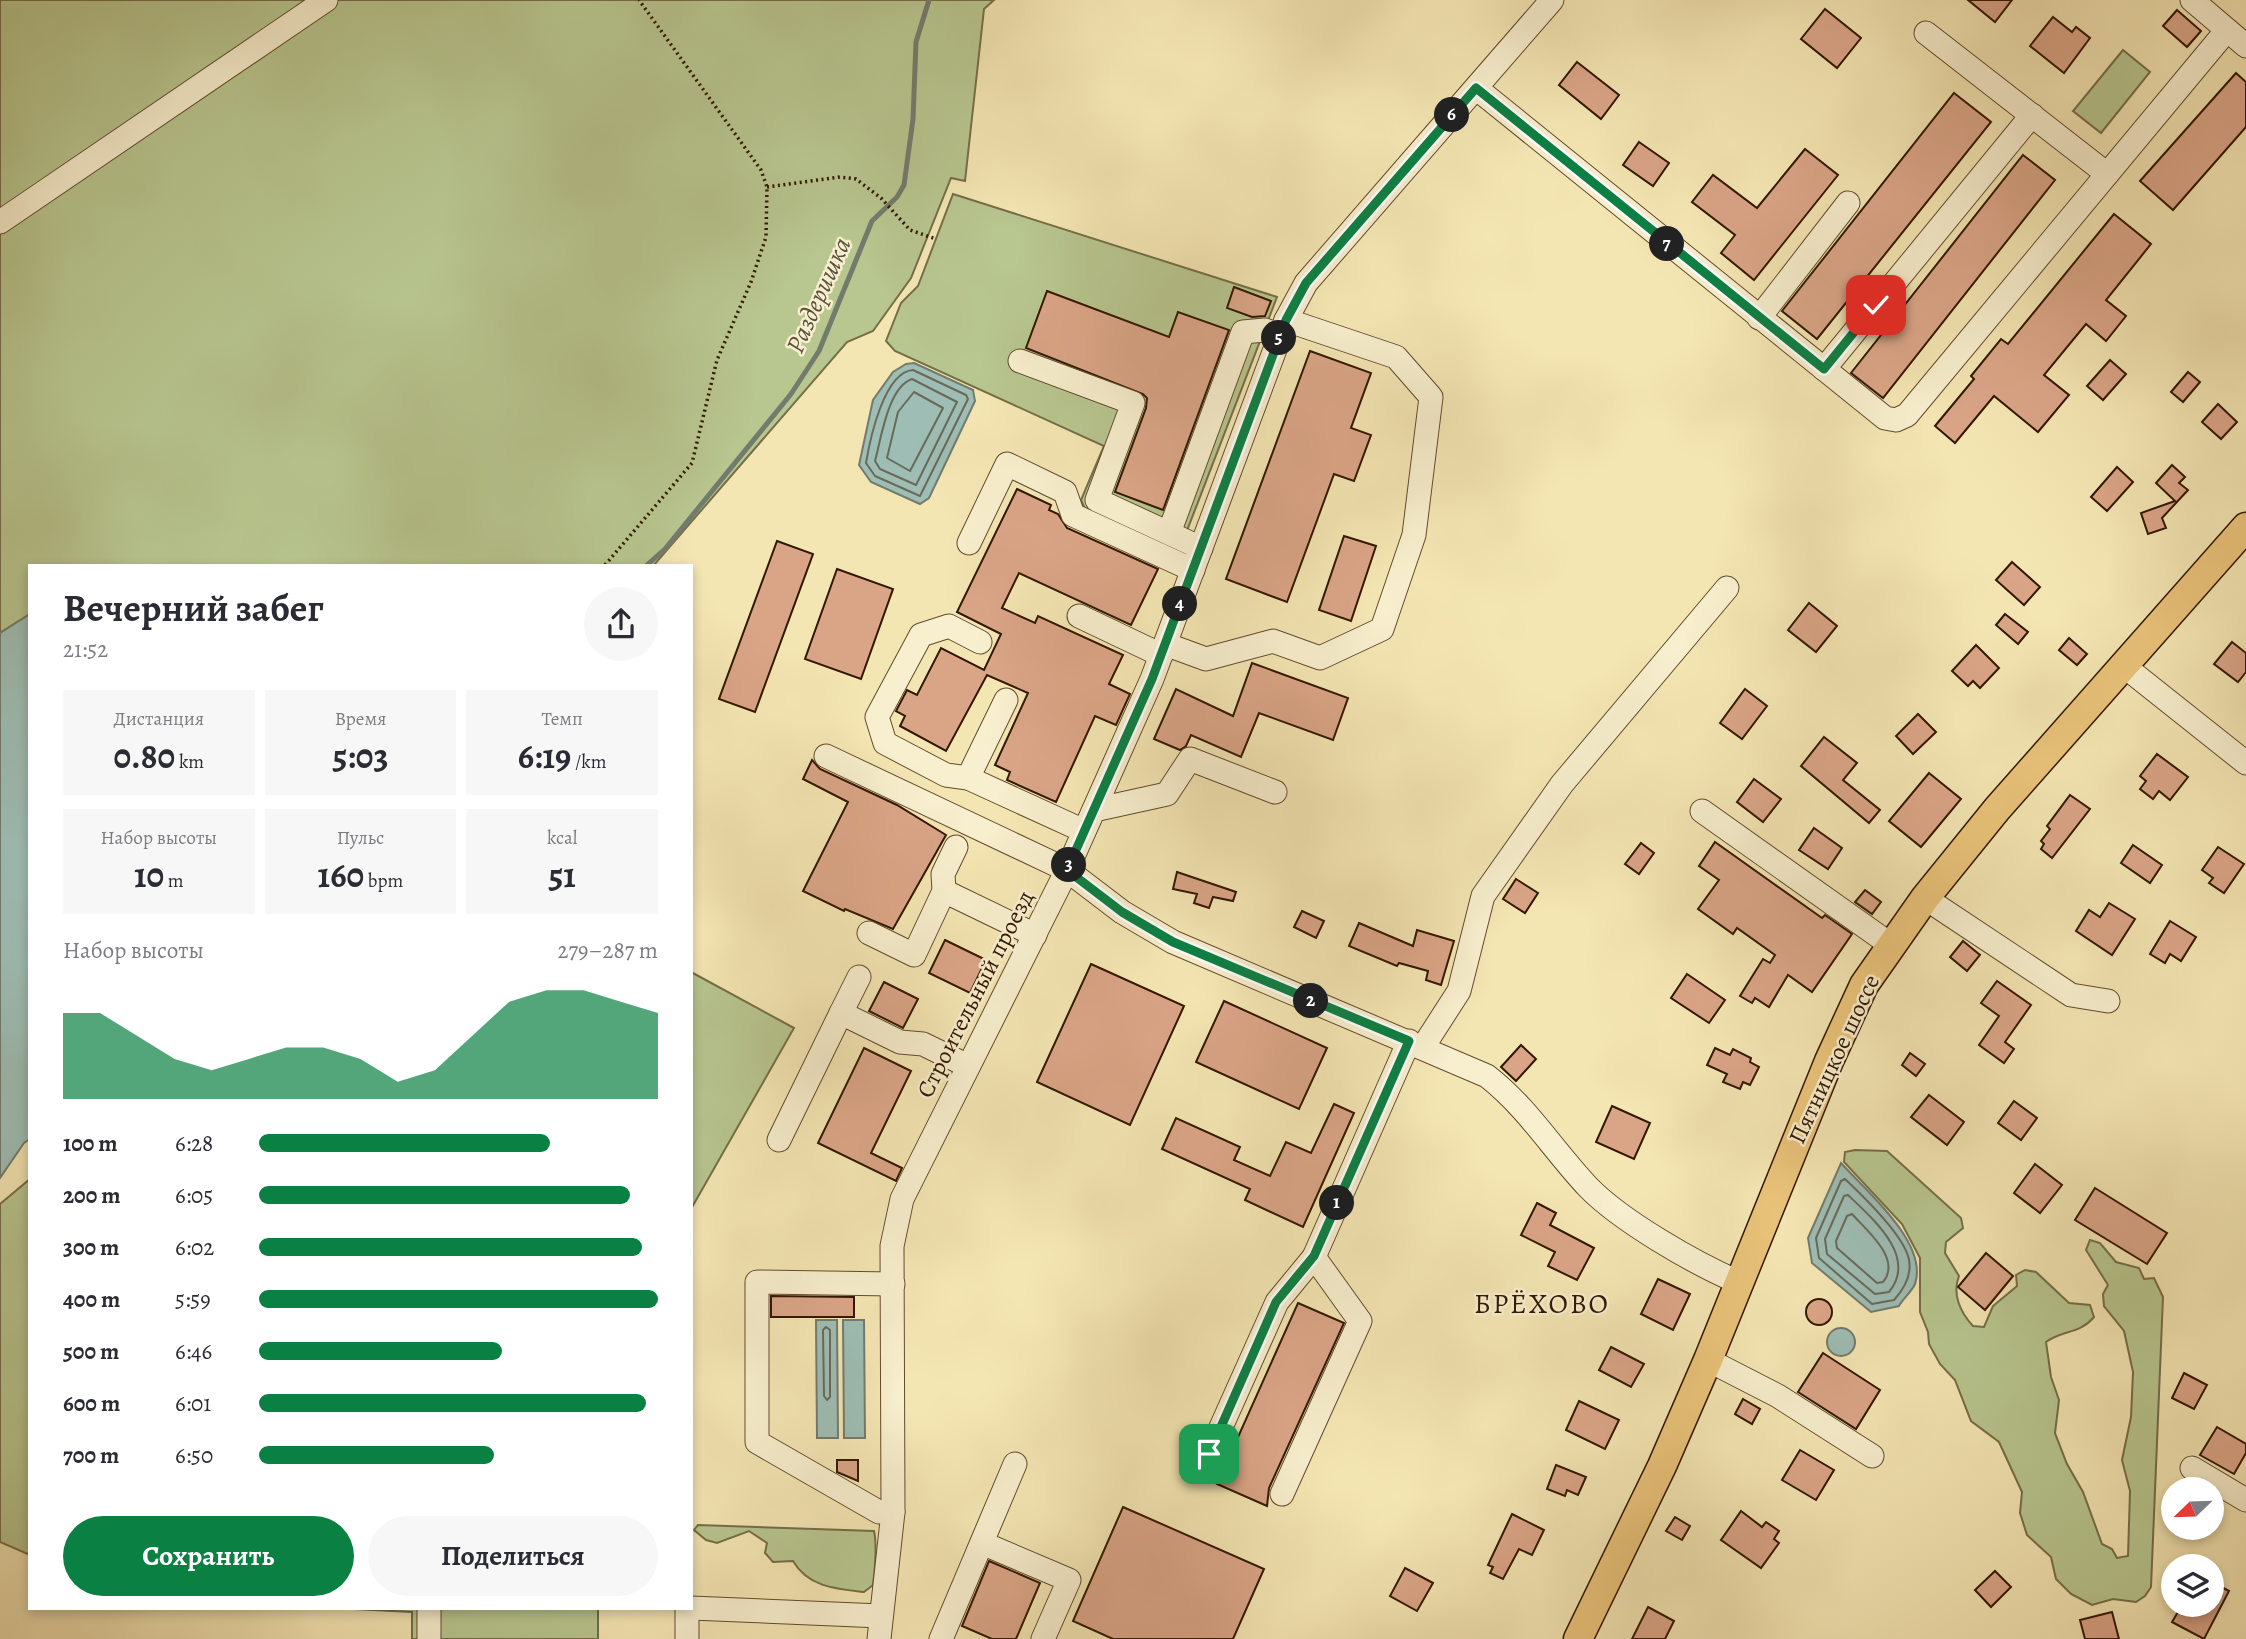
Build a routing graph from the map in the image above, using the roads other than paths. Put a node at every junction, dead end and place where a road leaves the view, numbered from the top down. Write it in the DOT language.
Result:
graph roads {
  1 [pos="326,0"];
  2 [pos="1552,0"];
  3 [pos="2192,0"];
  4 [pos="2231,25"];
  5 [pos="1926,33"];
  6 [pos="1476,88"];
  7 [pos="2032,115"];
  8 [pos="2107,174"];
  9 [pos="1848,203"];
  10 [pos="0,222"];
  11 [pos="1759,318"];
  12 [pos="1283,328"];
  13 [pos="1020,361"];
  14 [pos="1824,369"];
  15 [pos="2246,527"];
  16 [pos="1169,533"];
  17 [pos="969,543"];
  18 [pos="1201,548"];
  19 [pos="1193,570"];
  20 [pos="1727,588"];
  21 [pos="1079,616"];
  22 [pos="980,642"];
  23 [pos="1163,650"];
  24 [pos="2124,666"];
  25 [pos="1006,700"];
  26 [pos="826,756"];
  27 [pos="2246,763"];
  28 [pos="968,778"];
  29 [pos="1275,792"];
  30 [pos="1094,810"];
  31 [pos="1702,811"];
  32 [pos="1084,831"];
  33 [pos="956,847"];
  34 [pos="1067,870"];
  35 [pos="944,891"];
  36 [pos="1924,898"];
  37 [pos="869,933"];
  38 [pos="1035,935"];
  39 [pos="1891,945"];
  40 [pos="859,976"];
  41 [pos="2108,1001"];
  42 [pos="841,1013"];
  43 [pos="1416,1044"];
  44 [pos="968,1066"];
  45 [pos="779,1140"];
  46 [pos="1314,1256"];
  47 [pos="1738,1282"];
  48 [pos="892,1284"];
  49 [pos="1708,1360"];
  50 [pos="1209,1454"];
  51 [pos="1872,1456"];
  52 [pos="1015,1464"];
  53 [pos="2192,1468"];
  54 [pos="1282,1494"];
  55 [pos="2246,1500"];
  56 [pos="893,1512"];
  57 [pos="982,1543"];
  58 [pos="693,1608"];
  59 [pos="429,1610"];
  60 [pos="689,1610"];
  61 [pos="881,1616"];
  62 [pos="429,1639"];
  63 [pos="687,1639"];
  64 [pos="879,1639"];
  65 [pos="941,1639"];
  66 [pos="1044,1639"];
  67 [pos="1578,1639"];
  1 -- 10 [label="street"];
  2 -- 6 [label="street, Строительный проезд"];
  3 -- 4 [label="street"];
  4 -- 8 [label="street"];
  5 -- 7 [label="street"];
  6 -- 11 [label="street"];
  6 -- 12 [label="street, Строительный проезд"];
  7 -- 8 [label="street"];
  7 -- 14 [label="street"];
  8 -- 14 [label="street"];
  9 -- 11 [label="street"];
  11 -- 14 [label="street"];
  12 -- 16 [label="street"];
  12 -- 18 [label="street, Строительный проезд"];
  12 -- 23 [label="street"];
  13 -- 16 [label="street"];
  15 -- 24 [label="main road, Пятницкое шоссе"];
  16 -- 18 [label="street"];
  17 -- 19 [label="street"];
  18 -- 19 [label="street, Строительный проезд"];
  19 -- 23 [label="street, Строительный проезд"];
  20 -- 43 [label="street"];
  21 -- 23 [label="street"];
  22 -- 28 [label="street"];
  23 -- 30 [label="street, Строительный проезд"];
  24 -- 27 [label="street"];
  24 -- 36 [label="main road, Пятницкое шоссе"];
  25 -- 28 [label="street"];
  26 -- 34 [label="street"];
  28 -- 32 [label="street"];
  29 -- 30 [label="street"];
  30 -- 32 [label="street, Строительный проезд"];
  31 -- 39 [label="street"];
  32 -- 34 [label="street, Строительный проезд"];
  33 -- 35 [label="street"];
  34 -- 38 [label="street, Строительный проезд"];
  34 -- 43 [label="street"];
  35 -- 37 [label="street"];
  35 -- 38 [label="street"];
  36 -- 39 [label="main road, Пятницкое шоссе"];
  36 -- 41 [label="street"];
  38 -- 44 [label="street, Строительный проезд"];
  39 -- 47 [label="main road, Пятницкое шоссе"];
  40 -- 42 [label="street"];
  42 -- 44 [label="street"];
  42 -- 45 [label="street"];
  43 -- 46 [label="street"];
  43 -- 47 [label="street"];
  44 -- 48 [label="street, Строительный проезд"];
  46 -- 50 [label="street"];
  46 -- 54 [label="street"];
  47 -- 49 [label="main road, Пятницкое шоссе"];
  48 -- 56 [label="street, Строительный проезд"];
  48 -- 56 [label="street"];
  49 -- 51 [label="street"];
  49 -- 67 [label="main road, Пятницкое шоссе"];
  52 -- 57 [label="street"];
  53 -- 55 [label="street"];
  56 -- 61 [label="street, Строительный проезд"];
  57 -- 65 [label="street"];
  57 -- 66 [label="street"];
  58 -- 61 [label="street"];
  59 -- 62 [label="street"];
  60 -- 63 [label="street"];
  61 -- 64 [label="street, Строительный проезд"];
}
